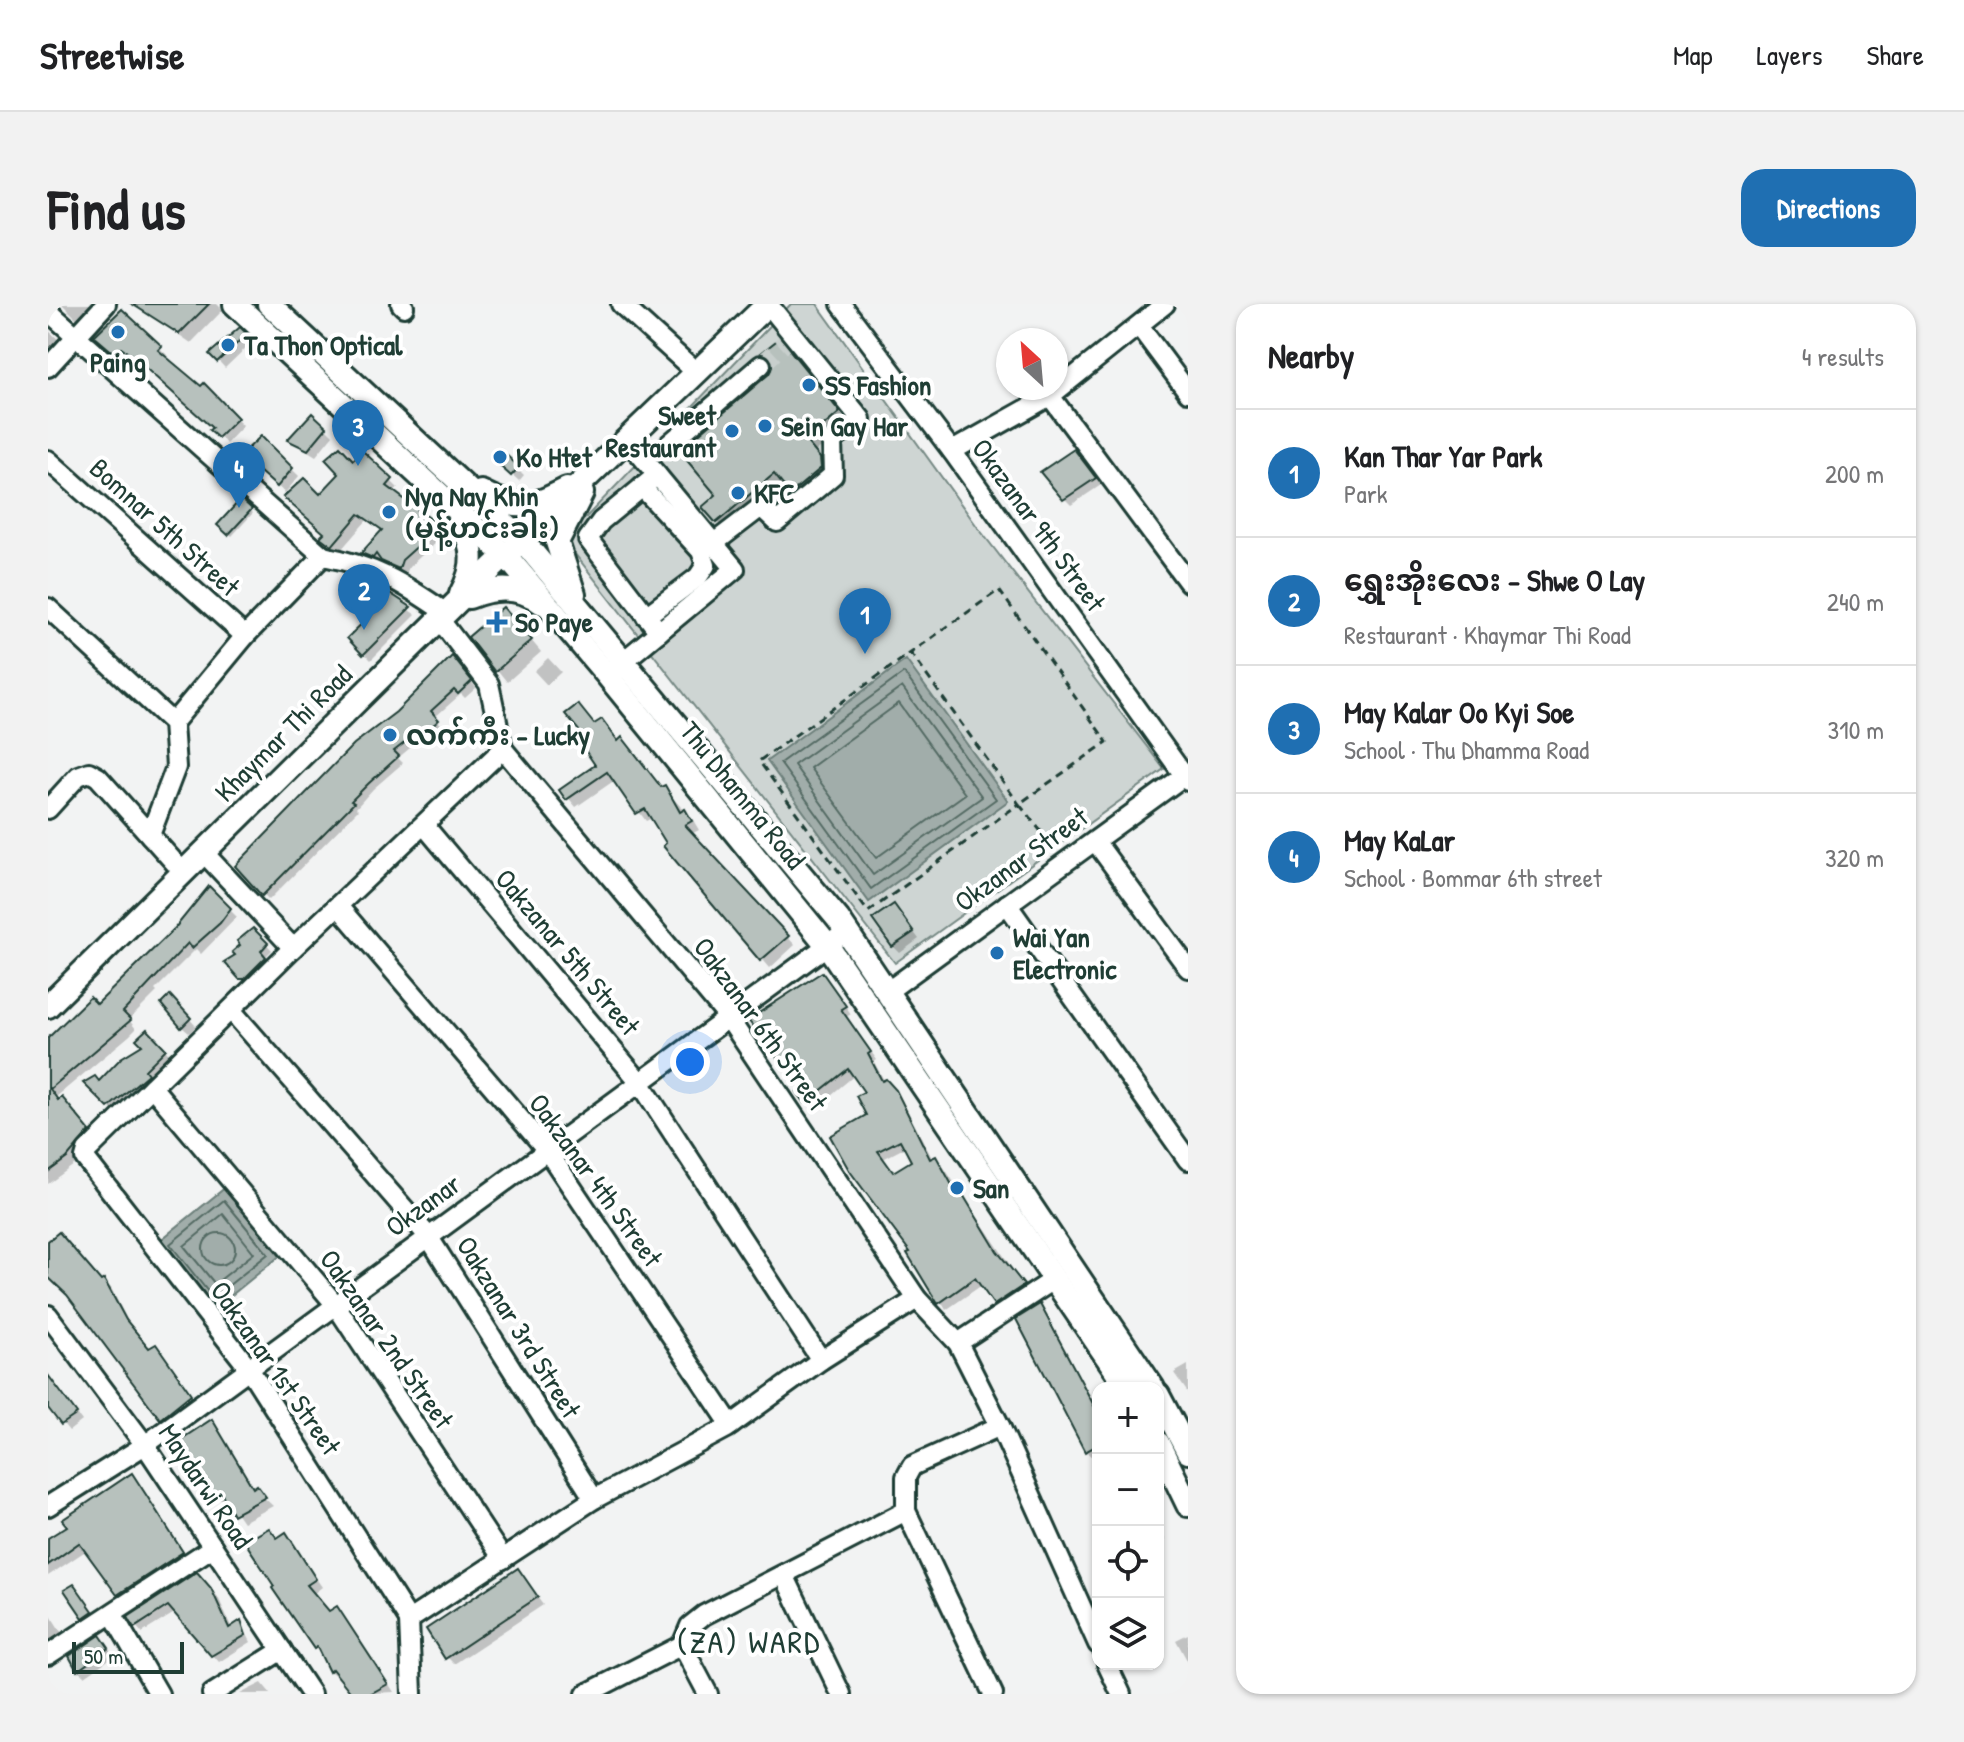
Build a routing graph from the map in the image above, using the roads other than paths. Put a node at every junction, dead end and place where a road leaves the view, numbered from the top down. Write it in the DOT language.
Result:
graph roads {
  1 [pos="106,304"];
  2 [pos="235,304"];
  3 [pos="269,304"];
  4 [pos="621,304"];
  5 [pos="768,304"];
  6 [pos="841,304"];
  7 [pos="1165,304"];
  8 [pos="48,311"];
  9 [pos="1139,326"];
  10 [pos="76,337"];
  11 [pos="761,365"];
  12 [pos="48,367"];
  13 [pos="697,373"];
  14 [pos="1068,382"];
  15 [pos="1188,392"];
  16 [pos="1043,400"];
  17 [pos="1053,400"];
  18 [pos="628,440"];
  19 [pos="669,444"];
  20 [pos="952,451"];
  21 [pos="48,460"];
  22 [pos="590,478"];
  23 [pos="650,481"];
  24 [pos="466,484"];
  25 [pos="451,502"];
  26 [pos="714,543"];
  27 [pos="515,549"];
  28 [pos="323,556"];
  29 [pos="1188,582"];
  30 [pos="576,601"];
  31 [pos="48,608"];
  32 [pos="448,612"];
  33 [pos="558,616"];
  34 [pos="646,616"];
  35 [pos="659,632"];
  36 [pos="245,636"];
  37 [pos="616,668"];
  38 [pos="173,723"];
  39 [pos="503,749"];
  40 [pos="1187,777"];
  41 [pos="48,809"];
  42 [pos="424,825"];
  43 [pos="150,835"];
  44 [pos="1095,841"];
  45 [pos="204,853"];
  46 [pos="183,872"];
  47 [pos="1007,904"];
  48 [pos="338,906"];
  49 [pos="847,931"];
  50 [pos="827,945"];
  51 [pos="293,948"];
  52 [pos="1188,968"];
  53 [pos="888,991"];
  54 [pos="48,1006"];
  55 [pos="231,1010"];
  56 [pos="727,1016"];
  57 [pos="639,1081"];
  58 [pos="152,1087"];
  59 [pos="546,1149"];
  60 [pos="1188,1160"];
  61 [pos="428,1236"];
  62 [pos="1055,1279"];
  63 [pos="917,1299"];
  64 [pos="335,1304"];
  65 [pos="48,1315"];
  66 [pos="958,1343"];
  67 [pos="821,1360"];
  68 [pos="248,1367"];
  69 [pos="1124,1382"];
  70 [pos="1149,1382"];
  71 [pos="1164,1406"];
  72 [pos="731,1425"];
  73 [pos="1000,1426"];
  74 [pos="145,1445"];
  75 [pos="1188,1452"];
  76 [pos="1163,1454"];
  77 [pos="594,1499"];
  78 [pos="1188,1505"];
  79 [pos="48,1506"];
  80 [pos="906,1511"];
  81 [pos="213,1547"];
  82 [pos="503,1559"];
  83 [pos="785,1577"];
  84 [pos="113,1615"];
  85 [pos="409,1620"];
  86 [pos="1092,1631"];
  87 [pos="682,1645"];
  88 [pos="282,1650"];
  89 [pos="48,1655"];
  90 [pos="1110,1670"];
  91 [pos="159,1694"];
  92 [pos="212,1694"];
  93 [pos="311,1694"];
  94 [pos="412,1694"];
  95 [pos="586,1694"];
  96 [pos="708,1694"];
  97 [pos="841,1694"];
  98 [pos="993,1694"];
  99 [pos="1121,1694"];
  1 -- 10 [label="street"];
  2 -- 25 [label="main road, Thu Dhamma Road"];
  3 -- 24 [label="main road, Thu Dhamma Road"];
  4 -- 13 [label="street"];
  5 -- 13 [label="main road, Khaymar Thi Road"];
  5 -- 26 [label="street"];
  6 -- 20 [label="street, Okazanar 9th Street"];
  7 -- 9 [label="street"];
  8 -- 10 [label="street"];
  9 -- 14 [label="street"];
  9 -- 15 [label="street"];
  10 -- 12 [label="street"];
  10 -- 28 [label="street"];
  11 -- 19 [label="street"];
  13 -- 18 [label="main road, Khaymar Thi Road"];
  16 -- 20 [label="street"];
  17 -- 29 [label="street"];
  18 -- 22 [label="main road, Khaymar Thi Road"];
  18 -- 23 [label="street"];
  20 -- 40 [label="street, Okazanar 9th Street"];
  21 -- 36 [label="street, Bomnar 5th Street"];
  22 -- 24 [label="main road"];
  22 -- 27 [label="main road, Khaymar Thi Road"];
  22 -- 30 [label="main road"];
  23 -- 26 [label="street"];
  23 -- 34 [label="street"];
  23 -- 34 [label="street"];
  24 -- 27 [label="main road, Thu Dhamma Road"];
  25 -- 27 [label="main road, Thu Dhamma Road"];
  25 -- 32 [label="main road"];
  26 -- 35 [label="street"];
  27 -- 30 [label="main road, Thu Dhamma Road"];
  27 -- 32 [label="main road, Khaymar Thi Road"];
  27 -- 33 [label="main road, Thu Dhamma Road"];
  28 -- 32 [label="street"];
  28 -- 36 [label="street"];
  30 -- 37 [label="main road, Thu Dhamma Road"];
  31 -- 38 [label="street"];
  32 -- 33 [label="main road"];
  32 -- 39 [label="street"];
  32 -- 45 [label="main road, Khaymar Thi Road"];
  33 -- 37 [label="main road, Thu Dhamma Road"];
  34 -- 35 [label="street"];
  35 -- 37 [label="street"];
  36 -- 38 [label="street"];
  37 -- 49 [label="main road, Thu Dhamma Road"];
  37 -- 50 [label="main road, Thu Dhamma Road"];
  38 -- 43 [label="street"];
  39 -- 42 [label="street"];
  39 -- 56 [label="street, Oakzanar 6th Street"];
  40 -- 44 [label="street, Okzanar Street"];
  41 -- 43 [label="street"];
  42 -- 48 [label="street"];
  42 -- 57 [label="street, Oakzanar 5th Street"];
  43 -- 46 [label="street"];
  44 -- 47 [label="street, Okzanar Street"];
  44 -- 52 [label="street"];
  45 -- 46 [label="main road, Khaymar Thi Road"];
  45 -- 51 [label="street"];
  46 -- 54 [label="main road, Khaymar Thi Road"];
  47 -- 53 [label="street, Okzanar Street"];
  47 -- 60 [label="street"];
  48 -- 51 [label="street"];
  48 -- 59 [label="street, Oakzanar 4th Street"];
  49 -- 50 [label="street, Okzanar"];
  49 -- 53 [label="main road, Thu Dhamma Road"];
  50 -- 56 [label="street, Okzanar"];
  50 -- 62 [label="main road, Thu Dhamma Road"];
  51 -- 55 [label="street"];
  53 -- 70 [label="main road, Thu Dhamma Road"];
  55 -- 58 [label="street"];
  55 -- 61 [label="street, Oakzanar 3rd Street"];
  56 -- 57 [label="street, Okzanar"];
  56 -- 63 [label="street, Oakzanar 6th Street"];
  57 -- 59 [label="street, Okzanar"];
  57 -- 67 [label="street, Oakzanar 5th Street"];
  58 -- 64 [label="street, Oakzanar 2nd Street"];
  58 -- 68 [label="street, Oakzanar 1st Street"];
  59 -- 61 [label="street, Okzanar"];
  59 -- 72 [label="street, Oakzanar 4th Street"];
  61 -- 64 [label="street, Okzanar"];
  61 -- 77 [label="street, Oakzanar 3rd Street"];
  62 -- 66 [label="street"];
  62 -- 69 [label="main road, Thu Dhamma Road"];
  63 -- 66 [label="street, Oakzanar 6th Street"];
  63 -- 67 [label="street"];
  64 -- 68 [label="street, Okzanar"];
  64 -- 82 [label="street, Oakzanar 2nd Street"];
  65 -- 74 [label="street, Maydarwi Road"];
  66 -- 73 [label="street, Oakzanar 6th Street"];
  67 -- 72 [label="street"];
  68 -- 74 [label="street, Okzanar"];
  68 -- 85 [label="street, Oakzanar 1st Street"];
  71 -- 75 [label="main road"];
  72 -- 77 [label="street"];
  73 -- 80 [label="street"];
  73 -- 86 [label="street, Oakzanar 6th Street"];
  74 -- 79 [label="street, Okzanar"];
  74 -- 81 [label="street, Maydarwi Road"];
  76 -- 78 [label="main road"];
  77 -- 82 [label="street"];
  80 -- 83 [label="street"];
  80 -- 98 [label="street"];
  81 -- 84 [label="street"];
  81 -- 88 [label="street, Maydarwi Road"];
  82 -- 85 [label="street"];
  83 -- 87 [label="street"];
  83 -- 97 [label="street"];
  84 -- 89 [label="street"];
  84 -- 91 [label="street"];
  85 -- 94 [label="street"];
  87 -- 95 [label="street"];
  87 -- 96 [label="street"];
  88 -- 92 [label="street"];
  88 -- 93 [label="street, Maydarwi Road"];
  90 -- 99 [label="street"];
}
